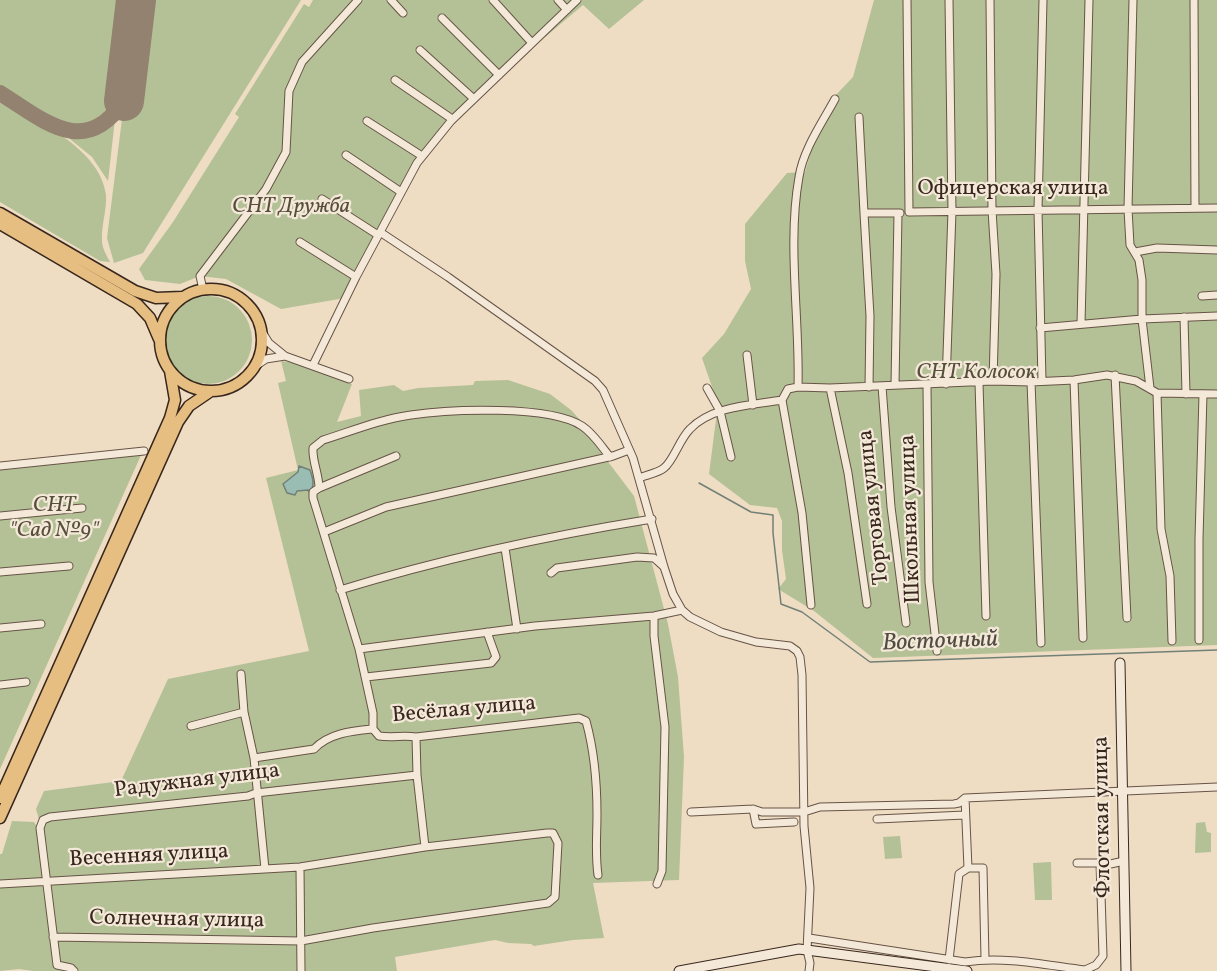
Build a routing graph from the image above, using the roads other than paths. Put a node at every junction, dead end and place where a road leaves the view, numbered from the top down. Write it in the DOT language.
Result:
graph roads {
  1 [pos="358,0"];
  2 [pos="392,0"];
  3 [pos="493,0"];
  4 [pos="558,0"];
  5 [pos="577,0"];
  6 [pos="907,0"];
  7 [pos="949,0"];
  8 [pos="990,0"];
  9 [pos="1043,0"];
  10 [pos="1089,0"];
  11 [pos="1133,0"];
  12 [pos="1194,0"];
  13 [pos="567,10"];
  14 [pos="403,13"];
  15 [pos="442,18"];
  16 [pos="532,43"];
  17 [pos="420,50"];
  18 [pos="499,75"];
  19 [pos="395,80"];
  20 [pos="474,99"];
  21 [pos="835,99"];
  22 [pos="859,117"];
  23 [pos="452,119"];
  24 [pos="367,121"];
  25 [pos="346,155"];
  26 [pos="422,156"];
  27 [pos="401,192"];
  28 [pos="322,199"];
  29 [pos="1084,208"];
  30 [pos="1195,208"];
  31 [pos="1217,208"];
  32 [pos="1128,209"];
  33 [pos="992,210"];
  34 [pos="1038,210"];
  35 [pos="952,211"];
  36 [pos="909,212"];
  37 [pos="0,213"];
  38 [pos="864,213"];
  39 [pos="898,213"];
  40 [pos="0,224"];
  41 [pos="379,233"];
  42 [pos="300,242"];
  43 [pos="1217,250"];
  44 [pos="1135,252"];
  45 [pos="356,277"];
  46 [pos="204,290"];
  47 [pos="1217,295"];
  48 [pos="185,296"];
  49 [pos="1202,296"];
  50 [pos="1217,316"];
  51 [pos="1184,317"];
  52 [pos="1142,319"];
  53 [pos="1081,324"];
  54 [pos="1040,328"];
  55 [pos="261,330"];
  56 [pos="159,341"];
  57 [pos="285,356"];
  58 [pos="747,356"];
  59 [pos="313,364"];
  60 [pos="254,367"];
  61 [pos="170,371"];
  62 [pos="1115,375"];
  63 [pos="349,379"];
  64 [pos="1074,380"];
  65 [pos="993,381"];
  66 [pos="1042,381"];
  67 [pos="979,382"];
  68 [pos="1031,382"];
  69 [pos="946,384"];
  70 [pos="895,385"];
  71 [pos="927,385"];
  72 [pos="882,386"];
  73 [pos="798,387"];
  74 [pos="869,387"];
  75 [pos="707,388"];
  76 [pos="830,388"];
  77 [pos="1150,388"];
  78 [pos="211,391"];
  79 [pos="1157,393"];
  80 [pos="1186,394"];
  81 [pos="1203,394"];
  82 [pos="1217,394"];
  83 [pos="782,400"];
  84 [pos="753,405"];
  85 [pos="720,411"];
  86 [pos="629,450"];
  87 [pos="144,451"];
  88 [pos="396,456"];
  89 [pos="610,457"];
  90 [pos="731,457"];
  91 [pos="0,466"];
  92 [pos="639,478"];
  93 [pos="319,488"];
  94 [pos="82,508"];
  95 [pos="0,516"];
  96 [pos="651,519"];
  97 [pos="324,532"];
  98 [pos="505,548"];
  99 [pos="69,566"];
  100 [pos="664,567"];
  101 [pos="0,572"];
  102 [pos="551,573"];
  103 [pos="340,590"];
  104 [pos="867,604"];
  105 [pos="812,605"];
  106 [pos="682,610"];
  107 [pos="654,616"];
  108 [pos="986,616"];
  109 [pos="1127,618"];
  110 [pos="906,623"];
  111 [pos="41,624"];
  112 [pos="0,628"];
  113 [pos="517,628"];
  114 [pos="487,632"];
  115 [pos="1083,638"];
  116 [pos="1199,640"];
  117 [pos="1172,641"];
  118 [pos="1041,643"];
  119 [pos="359,649"];
  120 [pos="937,651"];
  121 [pos="1120,663"];
  122 [pos="241,674"];
  123 [pos="366,677"];
  124 [pos="26,682"];
  125 [pos="0,685"];
  126 [pos="244,712"];
  127 [pos="191,726"];
  128 [pos="373,729"];
  129 [pos="416,736"];
  130 [pos="254,758"];
  131 [pos="417,775"];
  132 [pos="1217,787"];
  133 [pos="1123,792"];
  134 [pos="256,793"];
  135 [pos="0,798"];
  136 [pos="965,798"];
  137 [pos="753,809"];
  138 [pos="691,812"];
  139 [pos="804,812"];
  140 [pos="965,814"];
  141 [pos="0,818"];
  142 [pos="877,819"];
  143 [pos="794,822"];
  144 [pos="425,847"];
  145 [pos="1124,861"];
  146 [pos="1077,863"];
  147 [pos="1100,863"];
  148 [pos="300,867"];
  149 [pos="968,868"];
  150 [pos="265,869"];
  151 [pos="598,875"];
  152 [pos="47,880"];
  153 [pos="0,884"];
  154 [pos="657,884"];
  155 [pos="53,937"];
  156 [pos="809,938"];
  157 [pos="301,941"];
  158 [pos="807,950"];
  159 [pos="985,959"];
  160 [pos="949,960"];
  161 [pos="74,971"];
  162 [pos="301,971"];
  163 [pos="679,971"];
  164 [pos="809,971"];
  165 [pos="967,971"];
  166 [pos="1126,971"];
  1 -- 46 [label="street"];
  2 -- 14 [label="street"];
  3 -- 16 [label="street"];
  4 -- 13 [label="street"];
  5 -- 13 [label="street"];
  6 -- 36 [label="street, Офицерская улица"];
  7 -- 35 [label="street"];
  8 -- 33 [label="street"];
  9 -- 34 [label="street"];
  10 -- 29 [label="street"];
  11 -- 32 [label="street"];
  12 -- 30 [label="street"];
  13 -- 16 [label="street"];
  15 -- 18 [label="street"];
  16 -- 18 [label="street"];
  17 -- 20 [label="street"];
  18 -- 20 [label="street"];
  19 -- 23 [label="street"];
  20 -- 23 [label="street"];
  21 -- 73 [label="street"];
  22 -- 38 [label="street"];
  23 -- 26 [label="street"];
  24 -- 26 [label="street"];
  25 -- 27 [label="street"];
  26 -- 27 [label="street"];
  27 -- 41 [label="street"];
  28 -- 41 [label="street"];
  29 -- 32 [label="street, Офицерская улица"];
  29 -- 34 [label="street, Офицерская улица"];
  29 -- 53 [label="street"];
  30 -- 31 [label="street, Офицерская улица"];
  30 -- 32 [label="street, Офицерская улица"];
  32 -- 44 [label="street"];
  33 -- 34 [label="street, Офицерская улица"];
  33 -- 35 [label="street, Офицерская улица"];
  33 -- 65 [label="street"];
  34 -- 54 [label="street"];
  35 -- 36 [label="street, Офицерская улица"];
  35 -- 69 [label="street"];
  36 -- 39 [label="street"];
  37 -- 48 [label="main road"];
  38 -- 39 [label="street"];
  38 -- 74 [label="street"];
  39 -- 70 [label="street"];
  40 -- 56 [label="main road"];
  41 -- 45 [label="street"];
  41 -- 86 [label="street"];
  42 -- 45 [label="street"];
  43 -- 44 [label="street"];
  44 -- 52 [label="street"];
  45 -- 59 [label="street"];
  46 -- 48 [label="main road"];
  46 -- 55 [label="main road"];
  47 -- 49 [label="street"];
  48 -- 56 [label="main road"];
  50 -- 51 [label="street"];
  51 -- 52 [label="street"];
  51 -- 80 [label="street"];
  52 -- 53 [label="street"];
  52 -- 77 [label="street"];
  53 -- 54 [label="street"];
  54 -- 66 [label="street"];
  55 -- 57 [label="street"];
  55 -- 60 [label="main road"];
  56 -- 61 [label="main road"];
  57 -- 59 [label="street"];
  57 -- 60 [label="street"];
  58 -- 84 [label="street"];
  59 -- 63 [label="street"];
  60 -- 78 [label="main road"];
  61 -- 78 [label="main road"];
  61 -- 135 [label="main road"];
  62 -- 64 [label="street"];
  62 -- 77 [label="street"];
  62 -- 109 [label="street"];
  64 -- 66 [label="street"];
  64 -- 115 [label="street"];
  65 -- 67 [label="street"];
  65 -- 68 [label="street"];
  66 -- 68 [label="street"];
  67 -- 69 [label="street"];
  67 -- 108 [label="street"];
  68 -- 118 [label="street"];
  69 -- 71 [label="street"];
  70 -- 71 [label="street"];
  70 -- 72 [label="street"];
  71 -- 120 [label="street, Школьная улица"];
  72 -- 74 [label="street"];
  72 -- 110 [label="street, Торговая улица"];
  73 -- 76 [label="street"];
  73 -- 83 [label="street"];
  74 -- 76 [label="street"];
  75 -- 85 [label="street"];
  76 -- 104 [label="street"];
  77 -- 79 [label="street"];
  78 -- 141 [label="main road"];
  79 -- 80 [label="street"];
  79 -- 117 [label="street"];
  80 -- 81 [label="street"];
  81 -- 82 [label="street"];
  81 -- 116 [label="street"];
  83 -- 84 [label="street"];
  83 -- 105 [label="street"];
  84 -- 85 [label="street"];
  85 -- 90 [label="street"];
  85 -- 92 [label="street"];
  86 -- 89 [label="street"];
  86 -- 92 [label="street"];
  87 -- 91 [label="street"];
  88 -- 93 [label="street"];
  89 -- 93 [label="street"];
  89 -- 97 [label="street"];
  92 -- 96 [label="street"];
  93 -- 97 [label="street"];
  94 -- 95 [label="street"];
  96 -- 98 [label="street"];
  96 -- 100 [label="street"];
  97 -- 103 [label="street"];
  98 -- 103 [label="street"];
  98 -- 113 [label="street"];
  99 -- 101 [label="street"];
  100 -- 102 [label="street"];
  100 -- 106 [label="street"];
  103 -- 119 [label="street"];
  106 -- 107 [label="street"];
  106 -- 139 [label="street"];
  107 -- 113 [label="street"];
  107 -- 154 [label="street"];
  111 -- 112 [label="street"];
  113 -- 114 [label="street"];
  114 -- 119 [label="street"];
  114 -- 123 [label="street"];
  119 -- 123 [label="street"];
  121 -- 133 [label="street, Флотская улица"];
  122 -- 126 [label="street"];
  123 -- 128 [label="street"];
  124 -- 125 [label="street"];
  126 -- 127 [label="street"];
  126 -- 130 [label="street"];
  128 -- 129 [label="street, Весёлая улица"];
  128 -- 130 [label="street, Весёлая улица"];
  129 -- 131 [label="street"];
  129 -- 151 [label="street, Весёлая улица"];
  130 -- 134 [label="street"];
  131 -- 134 [label="street, Радужная улица"];
  131 -- 144 [label="street"];
  132 -- 133 [label="street"];
  133 -- 136 [label="street"];
  133 -- 145 [label="street, Флотская улица"];
  134 -- 150 [label="street"];
  134 -- 152 [label="street, Радужная улица"];
  136 -- 139 [label="street"];
  136 -- 140 [label="street"];
  137 -- 138 [label="street"];
  137 -- 139 [label="street"];
  137 -- 143 [label="street"];
  139 -- 156 [label="street"];
  140 -- 142 [label="street"];
  140 -- 149 [label="street"];
  144 -- 148 [label="street, Весенняя улица"];
  144 -- 157 [label="street, Солнечная улица"];
  145 -- 147 [label="street"];
  145 -- 166 [label="street, Флотская улица"];
  146 -- 147 [label="street"];
  147 -- 159 [label="street"];
  148 -- 150 [label="street, Весенняя улица"];
  148 -- 157 [label="street"];
  149 -- 159 [label="street"];
  149 -- 160 [label="street"];
  150 -- 152 [label="street, Весенняя улица"];
  152 -- 153 [label="street, Весенняя улица"];
  152 -- 155 [label="street, Радужная улица"];
  155 -- 157 [label="street, Солнечная улица"];
  155 -- 161 [label="street, Радужная улица"];
  156 -- 158 [label="street"];
  156 -- 160 [label="street"];
  157 -- 162 [label="street"];
  158 -- 163 [label="street"];
  158 -- 164 [label="street"];
  158 -- 165 [label="street"];
  159 -- 160 [label="street"];
}
